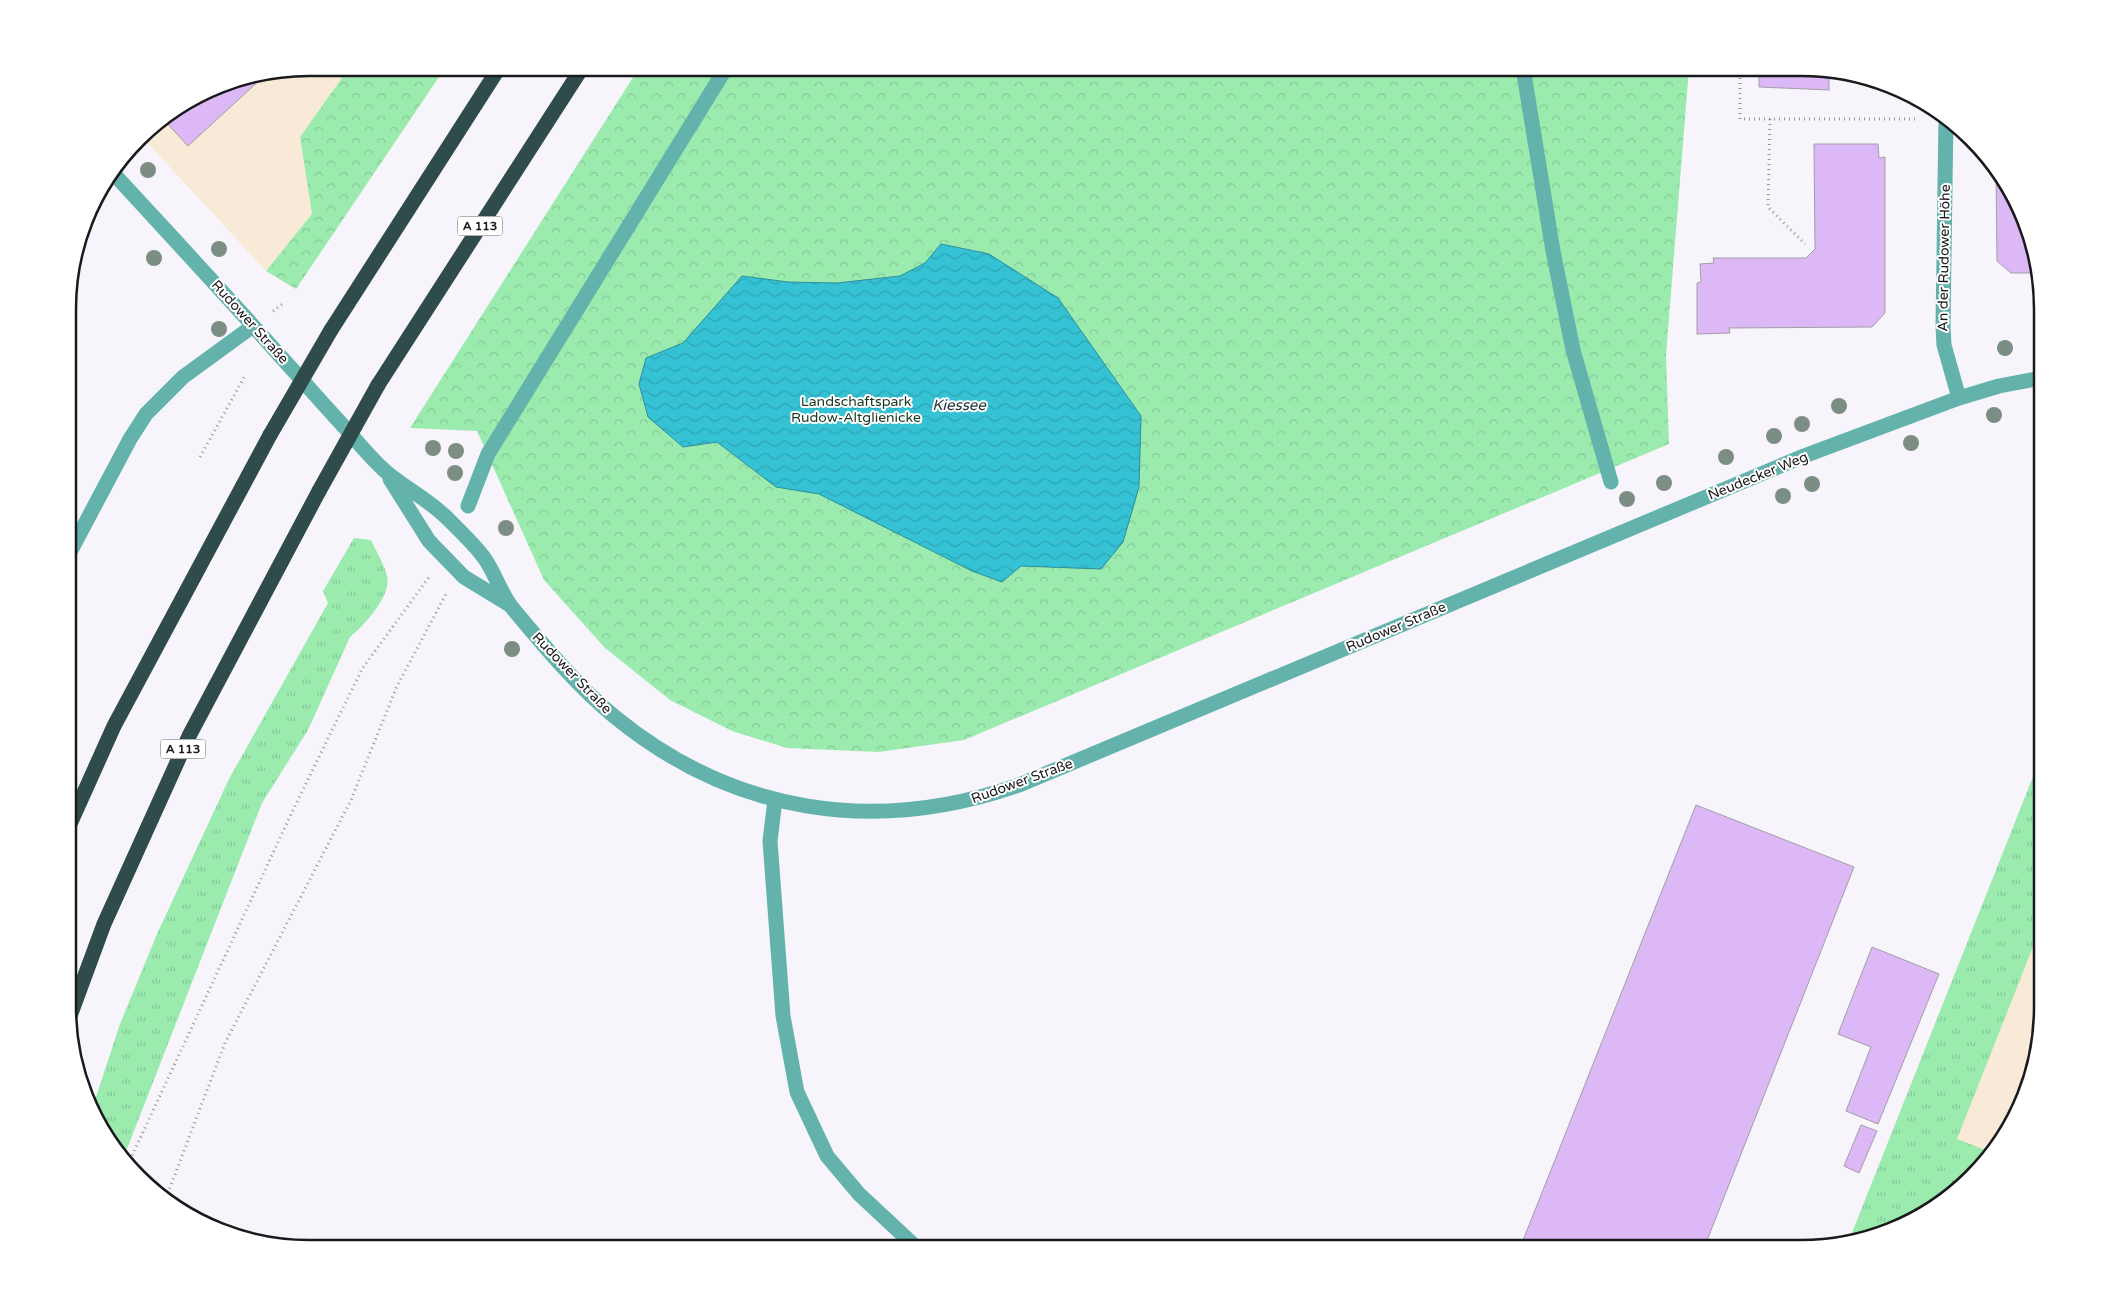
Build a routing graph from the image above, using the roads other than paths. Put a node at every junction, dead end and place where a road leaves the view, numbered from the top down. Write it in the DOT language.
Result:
graph roads {
  1 [pos="494,76"];
  2 [pos="577,76"];
  3 [pos="721,76"];
  4 [pos="1524,76"];
  5 [pos="1946,127"];
  6 [pos="117,177"];
  7 [pos="253,326"];
  8 [pos="2034,379"];
  9 [pos="1959,398"];
  10 [pos="385,471"];
  11 [pos="1611,482"];
  12 [pos="468,506"];
  13 [pos="76,541"];
  14 [pos="1480,592"];
  15 [pos="511,606"];
  16 [pos="775,800"];
  17 [pos="76,811"];
  18 [pos="76,1000"];
  19 [pos="909,1240"];
  1 -- 17 [label="highway, bridge"];
  2 -- 18 [label="highway, A 113, bridge"];
  3 -- 12 [label="street"];
  4 -- 11 [label="street"];
  5 -- 9 [label="street, An der Rudower Höhe"];
  6 -- 7 [label="street, Rudower Straße"];
  7 -- 10 [label="street, Rudower Straße"];
  7 -- 13 [label="street"];
  8 -- 9 [label="street, Neudecker Weg"];
  9 -- 14 [label="street, Neudecker Weg"];
  10 -- 15 [label="street, Rudower Straße"];
  10 -- 15 [label="street, Rudower Straße"];
  14 -- 16 [label="street, Rudower Straße"];
  15 -- 16 [label="street, Rudower Straße"];
  16 -- 19 [label="street"];
}
